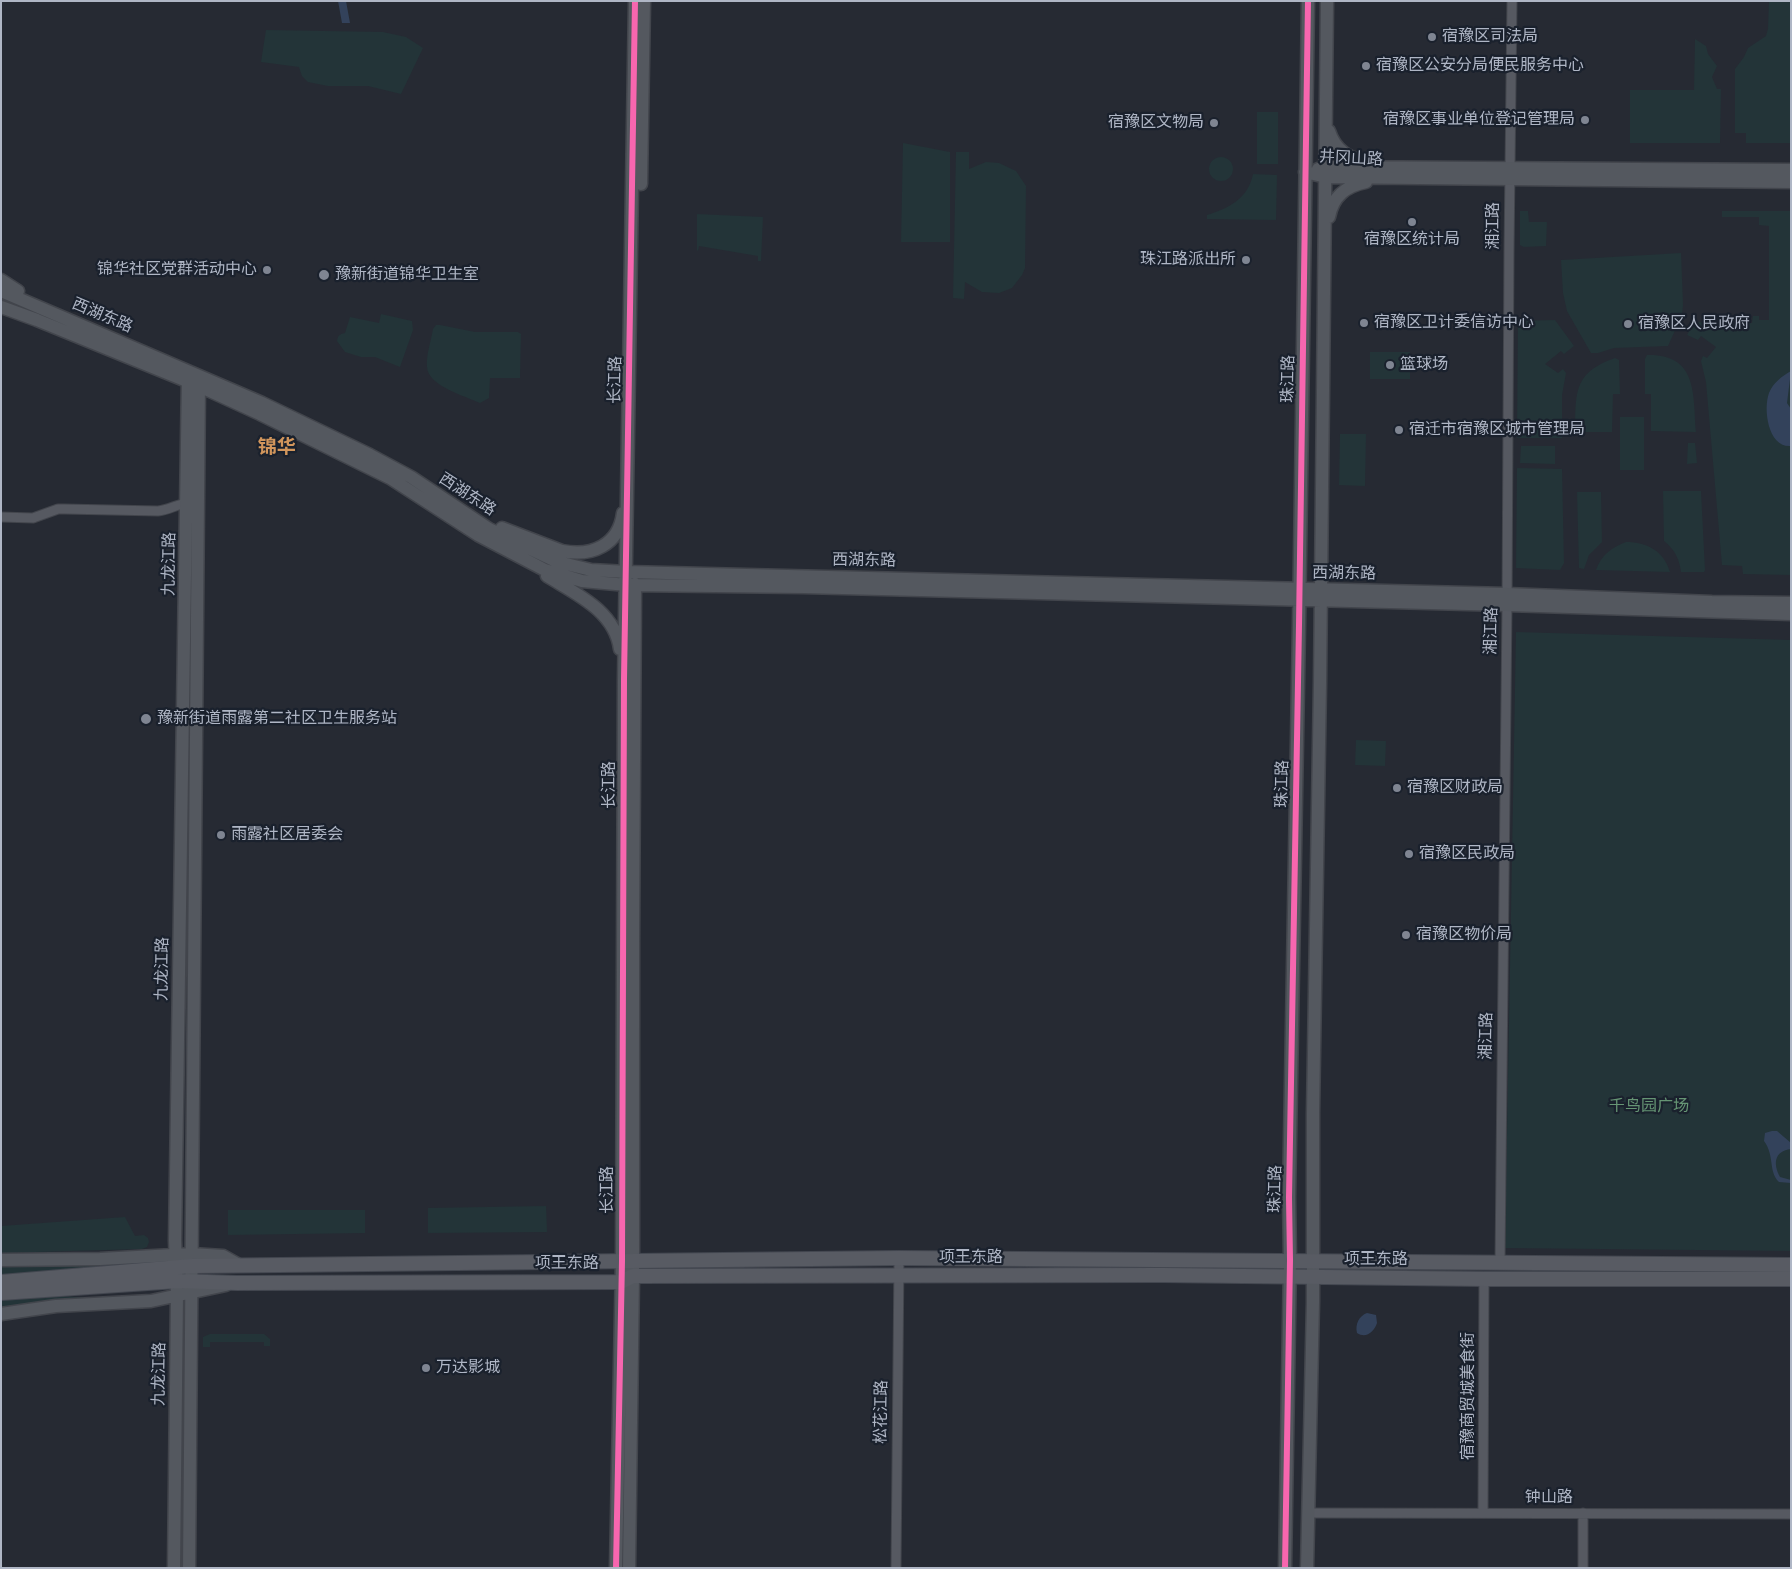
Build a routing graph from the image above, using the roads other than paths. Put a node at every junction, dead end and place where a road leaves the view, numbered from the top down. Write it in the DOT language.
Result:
graph roads {
  1 [pos="635,1"];
  2 [pos="644,1"];
  3 [pos="1308,1"];
  4 [pos="1327,1"];
  5 [pos="1512,1"];
  6 [pos="1327,123"];
  7 [pos="1791,170"];
  8 [pos="1305,172"];
  9 [pos="1326,172"];
  10 [pos="1414,173"];
  11 [pos="1510,173"];
  12 [pos="1791,182"];
  13 [pos="1326,234"];
  14 [pos="1,280"];
  15 [pos="1,291"];
  16 [pos="1,307"];
  17 [pos="48,310"];
  18 [pos="194,378"];
  19 [pos="628,473"];
  20 [pos="193,503"];
  21 [pos="465,513"];
  22 [pos="1,518"];
  23 [pos="478,535"];
  24 [pos="631,572"];
  25 [pos="631,585"];
  26 [pos="1299,595"];
  27 [pos="1321,595"];
  28 [pos="1507,599"];
  29 [pos="1791,603"];
  30 [pos="1791,614"];
  31 [pos="624,679"];
  32 [pos="902,1258"];
  33 [pos="1,1260"];
  34 [pos="192,1260"];
  35 [pos="1290,1260"];
  36 [pos="1312,1260"];
  37 [pos="1500,1261"];
  38 [pos="1791,1265"];
  39 [pos="176,1267"];
  40 [pos="627,1270"];
  41 [pos="901,1275"];
  42 [pos="153,1276"];
  43 [pos="1290,1277"];
  44 [pos="1313,1277"];
  45 [pos="1484,1279"];
  46 [pos="1791,1279"];
  47 [pos="1,1282"];
  48 [pos="192,1287"];
  49 [pos="1,1293"];
  50 [pos="177,1296"];
  51 [pos="1,1314"];
  52 [pos="1308,1513"];
  53 [pos="1483,1513"];
  54 [pos="1583,1513"];
  55 [pos="1791,1514"];
  56 [pos="174,1568"];
  57 [pos="189,1568"];
  58 [pos="616,1568"];
  59 [pos="629,1568"];
  60 [pos="896,1568"];
  61 [pos="901,1568"];
  62 [pos="1285,1568"];
  63 [pos="1307,1568"];
  64 [pos="1583,1568"];
  1 -- 19 [label="street, 长江路"];
  2 -- 24 [label="street, 长江路"];
  3 -- 8 [label="street, 珠江路"];
  4 -- 6 [label="street"];
  5 -- 11 [label="street, 湘江路"];
  6 -- 9 [label="street"];
  6 -- 10 [label="street"];
  7 -- 11 [label="street, 井冈山路"];
  8 -- 9 [label="street, 井冈山路"];
  8 -- 26 [label="street, 珠江路"];
  9 -- 10 [label="street, 井冈山路"];
  9 -- 13 [label="street"];
  10 -- 11 [label="street, 井冈山路"];
  10 -- 13 [label="street"];
  11 -- 12 [label="street, 井冈山路"];
  11 -- 28 [label="street, 湘江路"];
  13 -- 27 [label="street"];
  14 -- 17 [label="street"];
  15 -- 17 [label="street, 西湖东路"];
  16 -- 18 [label="street, 西湖东路"];
  17 -- 18 [label="street, 西湖东路"];
  18 -- 20 [label="street, 九龙江路"];
  18 -- 21 [label="street, 西湖东路"];
  18 -- 23 [label="street, 西湖东路"];
  19 -- 21 [label="street"];
  19 -- 24 [label="street, 长江路"];
  20 -- 22 [label="street"];
  20 -- 34 [label="street, 九龙江路"];
  20 -- 39 [label="street, 九龙江路"];
  21 -- 24 [label="street, 西湖东路"];
  23 -- 25 [label="street, 西湖东路"];
  23 -- 31 [label="street"];
  24 -- 25 [label="street, 长江路"];
  24 -- 26 [label="street, 西湖东路"];
  25 -- 26 [label="street, 西湖东路"];
  25 -- 31 [label="street, 长江路"];
  25 -- 40 [label="street, 长江路"];
  26 -- 27 [label="street, 西湖东路"];
  26 -- 35 [label="street, 珠江路"];
  27 -- 28 [label="street, 西湖东路"];
  27 -- 36 [label="street"];
  28 -- 29 [label="street, 西湖东路"];
  28 -- 30 [label="street, 西湖东路"];
  28 -- 37 [label="street, 湘江路"];
  31 -- 40 [label="street, 长江路"];
  32 -- 35 [label="main road, 项王东路"];
  32 -- 40 [label="main road, 项王东路"];
  32 -- 41 [label="street, 松花江路"];
  33 -- 39 [label="street"];
  34 -- 39 [label="main road, 项王东路"];
  34 -- 40 [label="main road, 项王东路"];
  34 -- 48 [label="street, 九龙江路"];
  35 -- 36 [label="main road, 项王东路"];
  35 -- 43 [label="street, 珠江路"];
  36 -- 37 [label="main road, 项王东路"];
  36 -- 44 [label="street"];
  37 -- 38 [label="main road, 项王东路"];
  39 -- 42 [label="main road, 项王东路"];
  39 -- 48 [label="main road, 项王东路"];
  39 -- 50 [label="street, 九龙江路"];
  40 -- 41 [label="main road, 项王东路"];
  40 -- 48 [label="main road, 项王东路"];
  40 -- 58 [label="street, 长江路"];
  40 -- 59 [label="street, 长江路"];
  41 -- 43 [label="main road, 项王东路"];
  41 -- 60 [label="street, 松花江路"];
  41 -- 61 [label="street, 松花江路"];
  42 -- 47 [label="main road"];
  42 -- 49 [label="main road"];
  43 -- 44 [label="main road, 项王东路"];
  43 -- 62 [label="street, 珠江路"];
  44 -- 45 [label="main road, 项王东路"];
  44 -- 52 [label="street"];
  45 -- 46 [label="main road, 项王东路"];
  45 -- 53 [label="street, 宿豫商贸城美食街"];
  48 -- 50 [label="street"];
  48 -- 57 [label="street, 九龙江路"];
  50 -- 51 [label="street"];
  50 -- 56 [label="street, 九龙江路"];
  52 -- 53 [label="street, 钟山路"];
  52 -- 63 [label="street"];
  53 -- 54 [label="street, 钟山路"];
  54 -- 55 [label="street, 钟山路"];
  54 -- 64 [label="street"];
}
